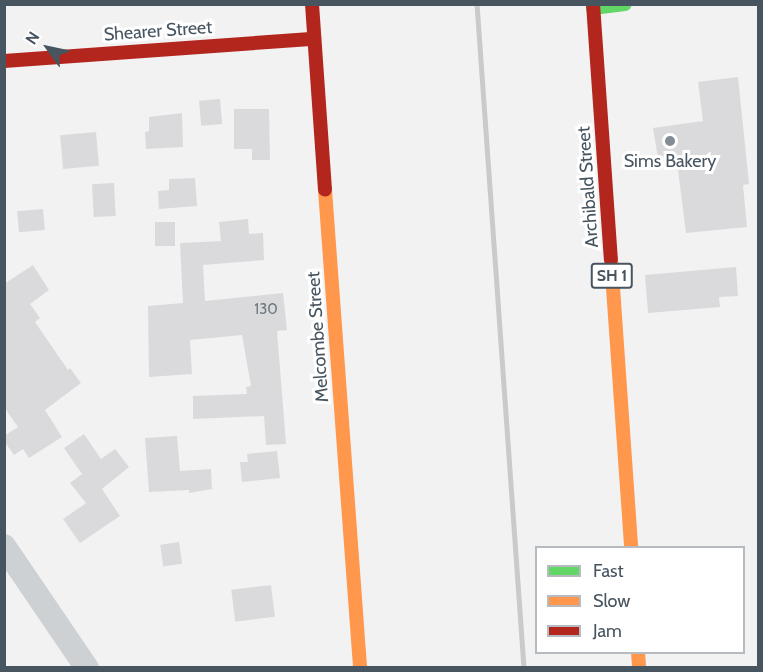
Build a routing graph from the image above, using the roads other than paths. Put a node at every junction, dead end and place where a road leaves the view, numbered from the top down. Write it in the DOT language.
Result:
graph roads {
  1 [pos="312,4"];
  2 [pos="625,4"];
  3 [pos="593,6"];
  4 [pos="314,39"];
  5 [pos="4,61"];
  6 [pos="4,546"];
  7 [pos="631,546"];
  8 [pos="87,668"];
  9 [pos="360,668"];
  1 -- 4 [label="main road, Melcombe Street"];
  2 -- 3 [label="main road"];
  3 -- 7 [label="main road, Archibald Street / SH 1"];
  4 -- 5 [label="main road, Shearer Street"];
  4 -- 9 [label="main road, Melcombe Street"];
  6 -- 8 [label="street"];
}
